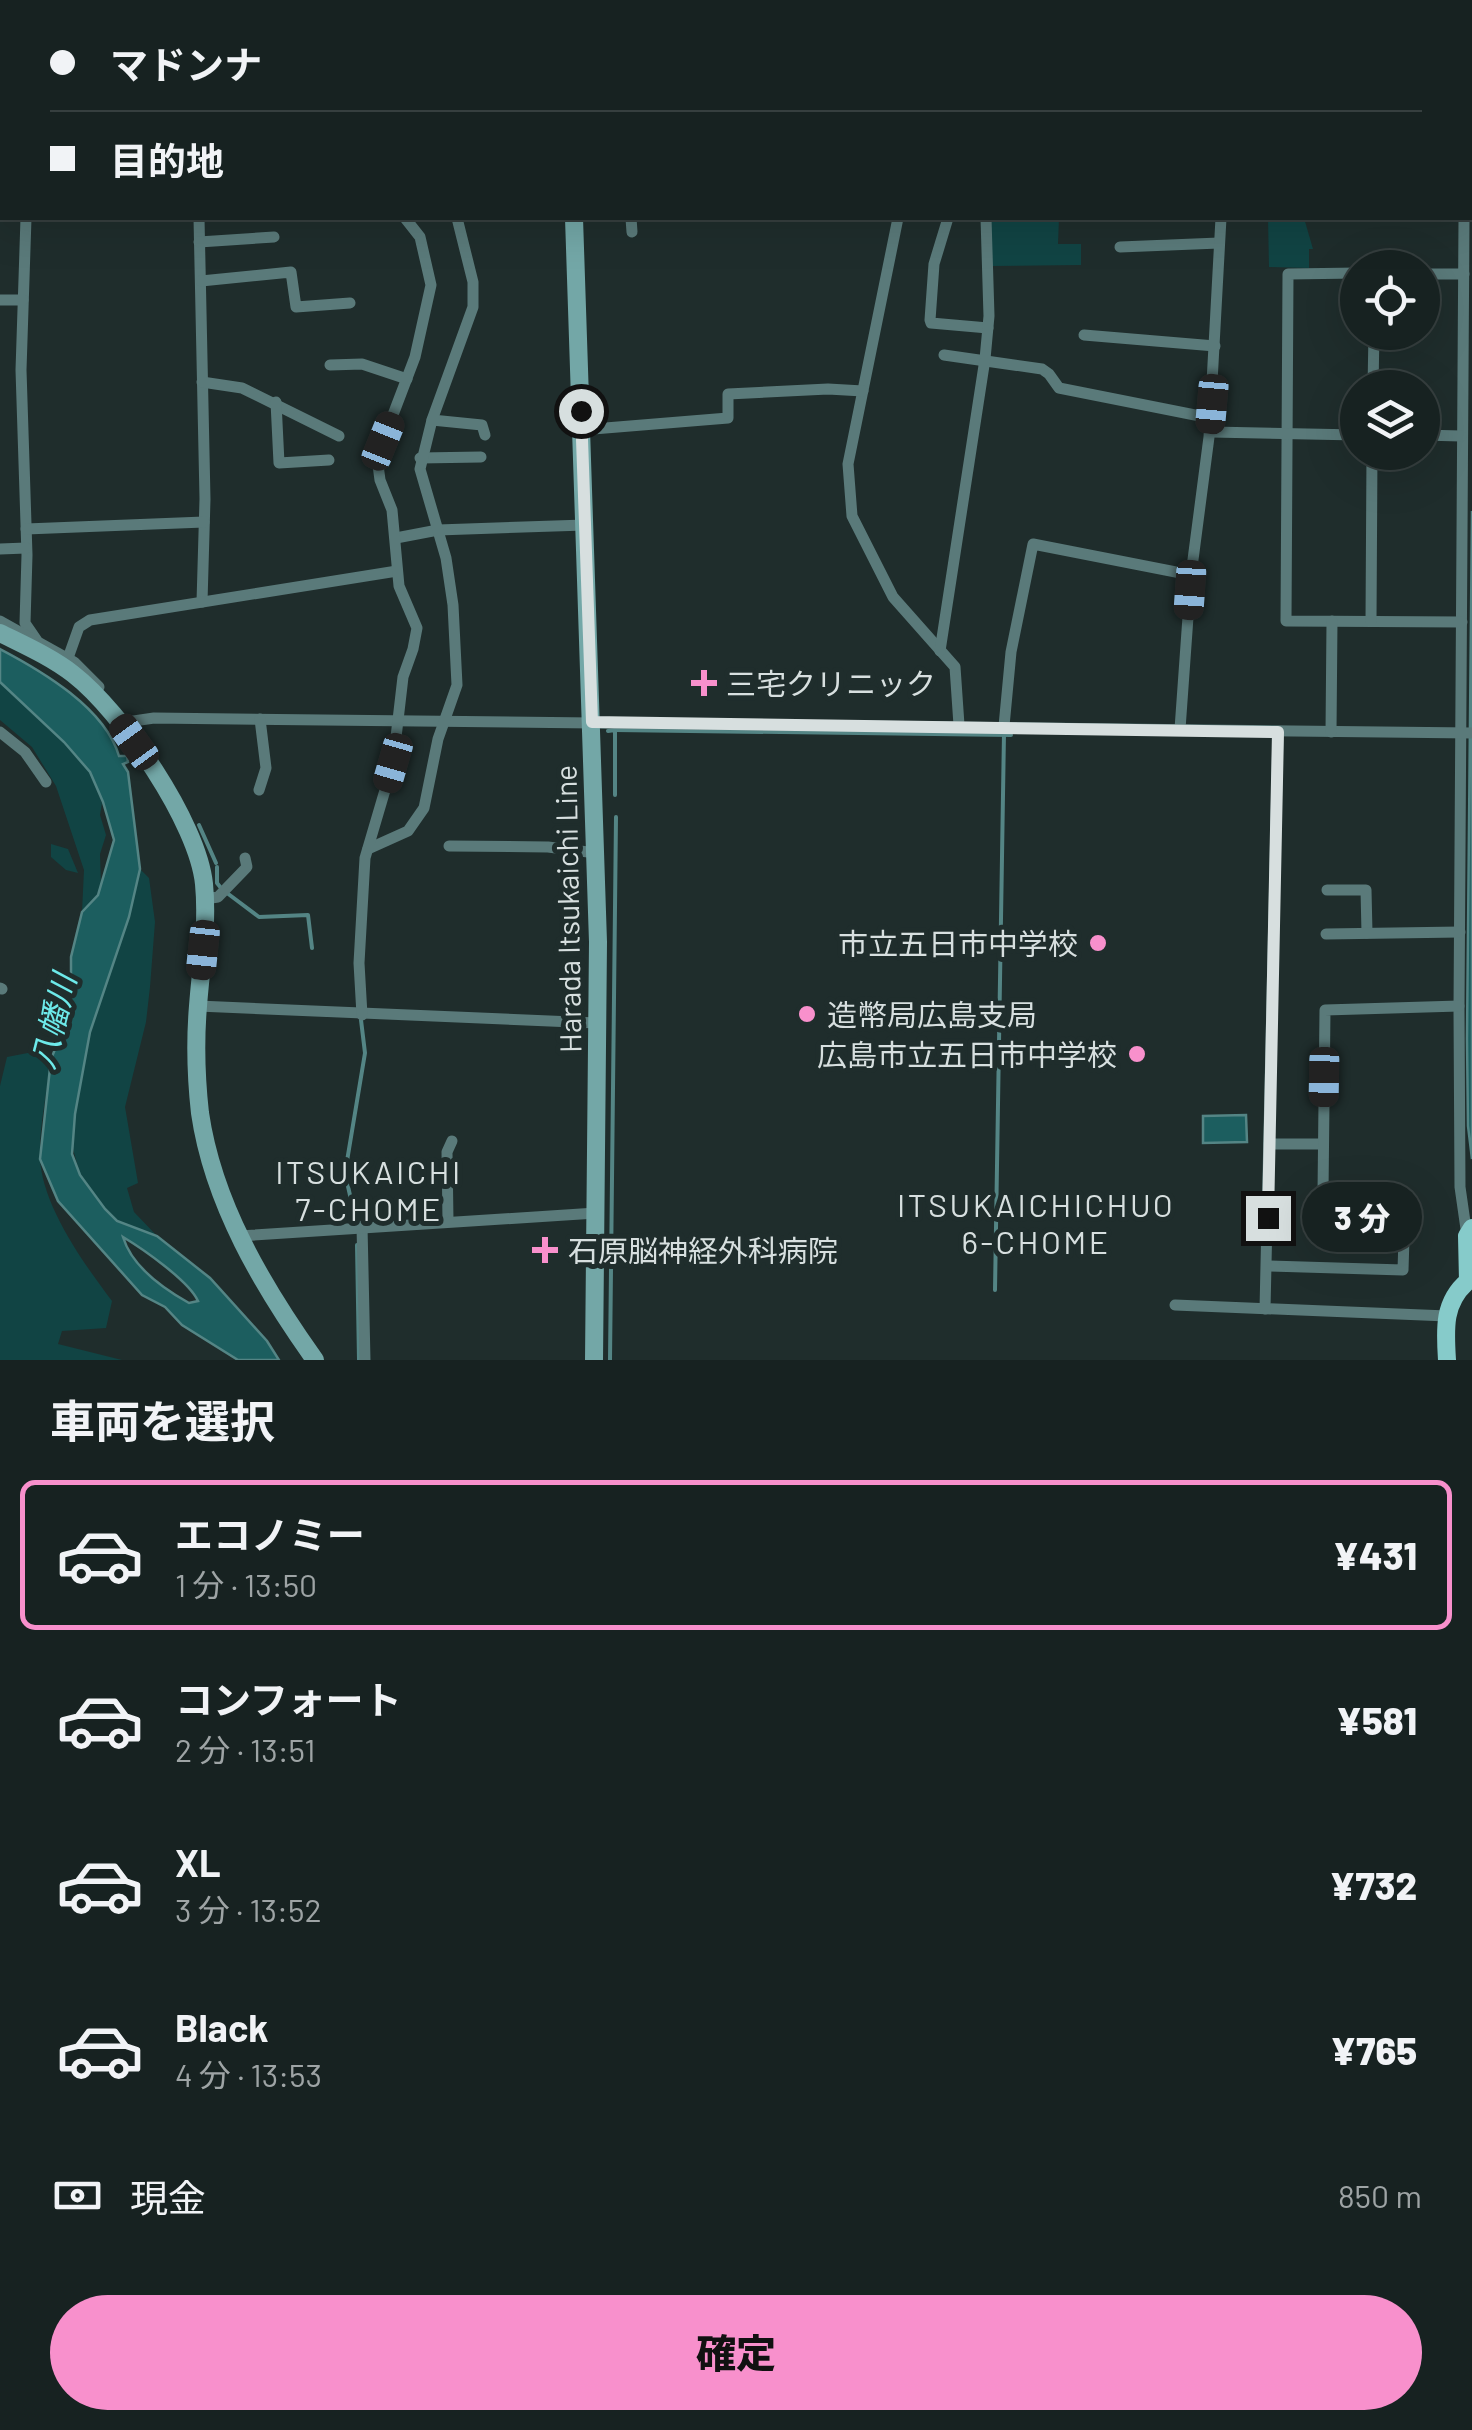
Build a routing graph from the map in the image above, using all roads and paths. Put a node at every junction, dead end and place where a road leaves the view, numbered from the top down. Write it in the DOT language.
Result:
graph roads {
  1 [pos="26,220"];
  2 [pos="199,220"];
  3 [pos="407,220"];
  4 [pos="457,220"];
  5 [pos="574,220"];
  6 [pos="632,220"];
  7 [pos="898,220"];
  8 [pos="947,220"];
  9 [pos="986,220"];
  10 [pos="1221,220"];
  11 [pos="1464,220"];
  12 [pos="632,232"];
  13 [pos="274,238"];
  14 [pos="200,242"];
  15 [pos="1219,243"];
  16 [pos="1120,248"];
  17 [pos="1340,273"];
  18 [pos="1440,274"];
  19 [pos="1464,274"];
  20 [pos="201,281"];
  21 [pos="0,300"];
  22 [pos="24,300"];
  23 [pos="350,303"];
  24 [pos="988,328"];
  25 [pos="1084,335"];
  26 [pos="1215,346"];
  27 [pos="944,355"];
  28 [pos="985,359"];
  29 [pos="330,365"];
  30 [pos="407,379"];
  31 [pos="202,382"];
  32 [pos="863,391"];
  33 [pos="276,402"];
  34 [pos="432,420"];
  35 [pos="484,426"];
  36 [pos="582,430"];
  37 [pos="1209,431"];
  38 [pos="1287,434"];
  39 [pos="1340,435"];
  40 [pos="338,436"];
  41 [pos="1440,436"];
  42 [pos="1461,436"];
  43 [pos="420,458"];
  44 [pos="329,460"];
  45 [pos="475,460"];
  46 [pos="1372,470"];
  47 [pos="204,522"];
  48 [pos="585,525"];
  49 [pos="26,529"];
  50 [pos="438,530"];
  51 [pos="396,538"];
  52 [pos="26,548"];
  53 [pos="0,549"];
  54 [pos="397,571"];
  55 [pos="1191,575"];
  56 [pos="202,602"];
  57 [pos="1332,620"];
  58 [pos="0,621"];
  59 [pos="1371,621"];
  60 [pos="1462,622"];
  61 [pos="0,632"];
  62 [pos="38,642"];
  63 [pos="940,650"];
  64 [pos="68,658"];
  65 [pos="260,720"];
  66 [pos="400,720"];
  67 [pos="443,721"];
  68 [pos="592,722"];
  69 [pos="120,723"];
  70 [pos="959,725"];
  71 [pos="1004,726"];
  72 [pos="1180,729"];
  73 [pos="0,732"];
  74 [pos="1278,732"];
  75 [pos="1331,732"];
  76 [pos="1466,733"];
  77 [pos="46,782"];
  78 [pos="259,790"];
  79 [pos="449,846"];
  80 [pos="368,849"];
  81 [pos="596,853"];
  82 [pos="246,858"];
  83 [pos="1327,890"];
  84 [pos="204,900"];
  85 [pos="1460,932"];
  86 [pos="1367,933"];
  87 [pos="1326,934"];
  88 [pos="198,1006"];
  89 [pos="1459,1006"];
  90 [pos="362,1015"];
  91 [pos="597,1023"];
  92 [pos="452,1141"];
  93 [pos="1269,1144"];
  94 [pos="1323,1144"];
  95 [pos="596,1213"];
  96 [pos="448,1221"];
  97 [pos="362,1226"];
  98 [pos="1470,1231"];
  99 [pos="240,1236"];
  100 [pos="1267,1266"];
  101 [pos="1470,1282"];
  102 [pos="1176,1305"];
  103 [pos="1265,1310"];
  104 [pos="1447,1316"];
  105 [pos="314,1360"];
  106 [pos="365,1360"];
  107 [pos="594,1360"];
  108 [pos="1447,1360"];
  1 -- 22 [label="street"];
  2 -- 14 [label="street"];
  3 -- 30 [label="street"];
  4 -- 34 [label="street"];
  5 -- 36 [label="main road, Harada Itsukaichi Line"];
  6 -- 12 [label="street"];
  7 -- 32 [label="street"];
  8 -- 24 [label="street"];
  9 -- 24 [label="street"];
  10 -- 15 [label="street"];
  11 -- 19 [label="street"];
  13 -- 14 [label="street"];
  14 -- 20 [label="street"];
  15 -- 16 [label="street"];
  15 -- 26 [label="street"];
  17 -- 38 [label="street"];
  18 -- 19 [label="street"];
  19 -- 42 [label="street"];
  20 -- 23 [label="street"];
  20 -- 31 [label="street"];
  21 -- 22 [label="street"];
  22 -- 49 [label="street"];
  24 -- 28 [label="street"];
  25 -- 26 [label="street"];
  26 -- 37 [label="street"];
  27 -- 28 [label="street"];
  28 -- 37 [label="street"];
  28 -- 63 [label="street"];
  29 -- 30 [label="street"];
  30 -- 51 [label="street"];
  31 -- 33 [label="street"];
  31 -- 47 [label="street"];
  32 -- 36 [label="street"];
  32 -- 63 [label="street"];
  33 -- 40 [label="street"];
  33 -- 44 [label="street"];
  34 -- 35 [label="street"];
  34 -- 43 [label="street"];
  36 -- 48 [label="main road, Harada Itsukaichi Line"];
  37 -- 38 [label="street"];
  37 -- 55 [label="street"];
  38 -- 39 [label="street"];
  38 -- 57 [label="street"];
  41 -- 42 [label="street"];
  42 -- 60 [label="street"];
  43 -- 45 [label="street"];
  43 -- 50 [label="street"];
  46 -- 59 [label="street"];
  47 -- 49 [label="street"];
  47 -- 56 [label="street"];
  48 -- 50 [label="street"];
  48 -- 68 [label="main road, Harada Itsukaichi Line"];
  49 -- 52 [label="street"];
  50 -- 51 [label="street"];
  50 -- 67 [label="street"];
  51 -- 54 [label="street"];
  52 -- 53 [label="street"];
  52 -- 62 [label="street"];
  54 -- 56 [label="street"];
  54 -- 66 [label="street"];
  55 -- 71 [label="street"];
  55 -- 72 [label="street"];
  56 -- 64 [label="street"];
  57 -- 59 [label="street"];
  57 -- 75 [label="street"];
  58 -- 62 [label="street"];
  59 -- 60 [label="street"];
  60 -- 76 [label="street"];
  61 -- 69 [label="main road"];
  62 -- 64 [label="street"];
  63 -- 70 [label="street"];
  64 -- 69 [label="street"];
  65 -- 66 [label="street"];
  65 -- 69 [label="street"];
  65 -- 78 [label="street"];
  66 -- 67 [label="street"];
  66 -- 80 [label="street"];
  67 -- 68 [label="street"];
  67 -- 80 [label="street"];
  68 -- 70 [label="street"];
  68 -- 81 [label="main road, Harada Itsukaichi Line"];
  69 -- 84 [label="main road"];
  70 -- 71 [label="street"];
  71 -- 72 [label="street"];
  72 -- 74 [label="street"];
  73 -- 77 [label="street"];
  74 -- 75 [label="street"];
  74 -- 93 [label="street"];
  75 -- 76 [label="street"];
  76 -- 85 [label="street"];
  79 -- 81 [label="street"];
  80 -- 90 [label="street"];
  81 -- 91 [label="main road, Harada Itsukaichi Line"];
  82 -- 84 [label="street"];
  83 -- 86 [label="street"];
  84 -- 88 [label="main road"];
  85 -- 86 [label="street"];
  85 -- 89 [label="street"];
  86 -- 87 [label="street"];
  88 -- 90 [label="street"];
  88 -- 99 [label="main road"];
  89 -- 94 [label="street"];
  89 -- 98 [label="street"];
  90 -- 91 [label="street"];
  91 -- 95 [label="main road, Harada Itsukaichi Line"];
  92 -- 96 [label="street"];
  93 -- 94 [label="street"];
  93 -- 100 [label="street"];
  94 -- 100 [label="street"];
  95 -- 96 [label="street"];
  95 -- 107 [label="main road, Harada Itsukaichi Line"];
  96 -- 97 [label="street"];
  97 -- 99 [label="street"];
  97 -- 106 [label="street"];
  98 -- 101 [label="main road"];
  99 -- 105 [label="main road"];
  100 -- 103 [label="street"];
  101 -- 104 [label="main road"];
  102 -- 103 [label="street"];
  103 -- 104 [label="street"];
  104 -- 108 [label="main road"];
}
